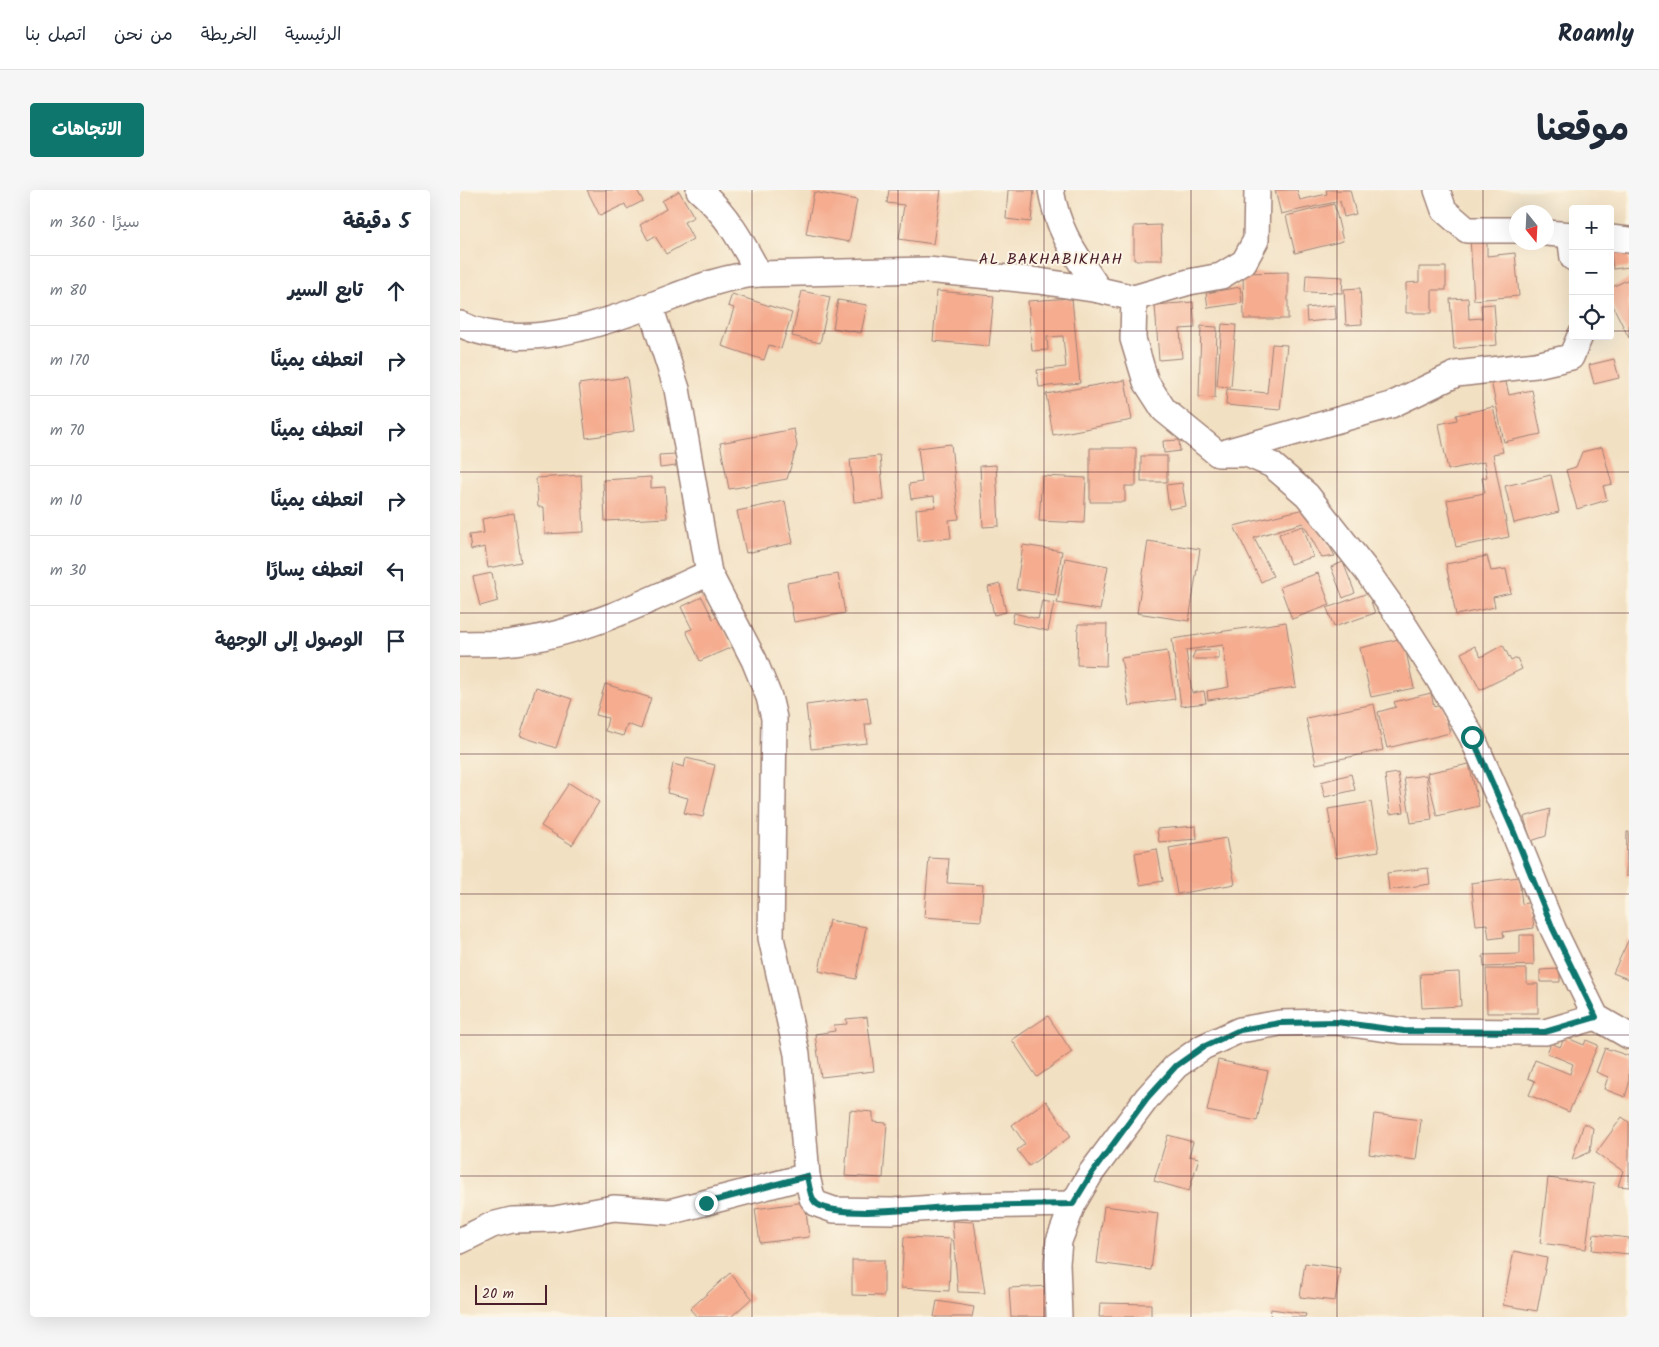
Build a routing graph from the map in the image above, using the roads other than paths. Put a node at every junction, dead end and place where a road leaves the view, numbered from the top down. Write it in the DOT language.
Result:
graph roads {
  1 [pos="699,190"];
  2 [pos="1051,190"];
  3 [pos="1257,190"];
  4 [pos="1437,190"];
  5 [pos="1509,230"];
  6 [pos="1614,238"];
  7 [pos="1629,240"];
  8 [pos="758,274"];
  9 [pos="1100,290"];
  10 [pos="1134,298"];
  11 [pos="650,306"];
  12 [pos="460,324"];
  13 [pos="1578,340"];
  14 [pos="1218,454"];
  15 [pos="709,573"];
  16 [pos="460,644"];
  17 [pos="1596,1017"];
  18 [pos="1629,1036"];
  19 [pos="807,1176"];
  20 [pos="1073,1204"];
  21 [pos="460,1240"];
  22 [pos="1059,1317"];
  1 -- 8 [label="street"];
  2 -- 9 [label="street"];
  3 -- 10 [label="street"];
  4 -- 5 [label="street"];
  6 -- 7 [label="street"];
  8 -- 9 [label="street"];
  8 -- 11 [label="street"];
  9 -- 10 [label="street"];
  10 -- 14 [label="street"];
  11 -- 12 [label="street"];
  11 -- 15 [label="street"];
  13 -- 14 [label="street"];
  14 -- 17 [label="street"];
  15 -- 16 [label="street"];
  15 -- 19 [label="street"];
  17 -- 18 [label="street"];
  17 -- 20 [label="street"];
  19 -- 20 [label="street"];
  19 -- 21 [label="street"];
  20 -- 22 [label="street"];
}
